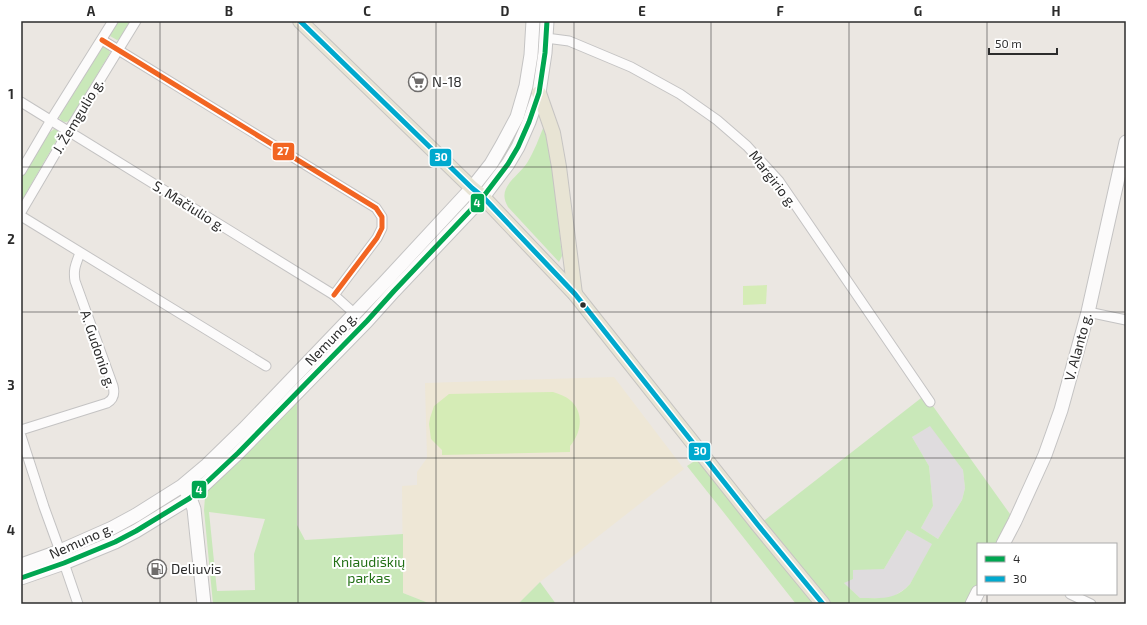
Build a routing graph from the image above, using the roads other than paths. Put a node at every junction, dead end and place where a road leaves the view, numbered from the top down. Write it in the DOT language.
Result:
graph roads {
  1 [pos="113,21"];
  2 [pos="136,21"];
  3 [pos="300,21"];
  4 [pos="533,21"];
  5 [pos="547,21"];
  6 [pos="546,38"];
  7 [pos="102,40"];
  8 [pos="118,50"];
  9 [pos="539,93"];
  10 [pos="21,102"];
  11 [pos="50,120"];
  12 [pos="68,132"];
  13 [pos="1126,142"];
  14 [pos="21,171"];
  15 [pos="472,188"];
  16 [pos="484,197"];
  17 [pos="21,212"];
  18 [pos="21,216"];
  19 [pos="80,253"];
  20 [pos="574,294"];
  21 [pos="334,295"];
  22 [pos="1088,312"];
  23 [pos="355,314"];
  24 [pos="1126,320"];
  25 [pos="266,366"];
  26 [pos="930,402"];
  27 [pos="21,430"];
  28 [pos="21,436"];
  29 [pos="182,486"];
  30 [pos="190,498"];
  31 [pos="1004,543"];
  32 [pos="62,557"];
  33 [pos="21,565"];
  34 [pos="21,578"];
  35 [pos="977,594"];
  36 [pos="1072,595"];
  37 [pos="78,604"];
  38 [pos="204,604"];
  39 [pos="823,604"];
  40 [pos="972,604"];
  41 [pos="1091,604"];
  1 -- 7 [label="street, J. Žemgulio g."];
  2 -- 8 [label="street, J. Žemgulio g."];
  3 -- 15 [label="main road"];
  4 -- 15 [label="main road, Nemuno g."];
  5 -- 6 [label="main road, Nemuno g."];
  6 -- 9 [label="main road, Nemuno g."];
  6 -- 26 [label="street, Margirio g."];
  7 -- 8 [label="street"];
  7 -- 11 [label="street, J. Žemgulio g."];
  8 -- 12 [label="street, J. Žemgulio g."];
  8 -- 21 [label="street"];
  9 -- 16 [label="main road, Nemuno g."];
  9 -- 20 [label="main road"];
  10 -- 11 [label="street, S. Mačiulio g."];
  11 -- 12 [label="street, S. Mačiulio g."];
  11 -- 14 [label="street, J. Žemgulio g."];
  12 -- 17 [label="street, J. Žemgulio g."];
  12 -- 21 [label="street, S. Mačiulio g."];
  13 -- 22 [label="main road, V. Alanto g."];
  15 -- 16 [label="main road"];
  15 -- 23 [label="main road, Nemuno g."];
  16 -- 20 [label="main road"];
  16 -- 30 [label="main road, Nemuno g."];
  18 -- 19 [label="street"];
  19 -- 25 [label="street"];
  19 -- 27 [label="street, A. Gudonio g."];
  20 -- 39 [label="main road"];
  21 -- 23 [label="street, S. Mačiulio g."];
  22 -- 24 [label="street"];
  22 -- 31 [label="main road, V. Alanto g."];
  23 -- 29 [label="main road, Nemuno g."];
  28 -- 32 [label="street"];
  29 -- 30 [label="main road"];
  29 -- 32 [label="main road, Nemuno g."];
  30 -- 32 [label="main road, Nemuno g."];
  30 -- 38 [label="main road"];
  32 -- 33 [label="main road, Nemuno g."];
  32 -- 34 [label="main road, Nemuno g."];
  32 -- 37 [label="street"];
  35 -- 40 [label="main road"];
  36 -- 41 [label="street"];
}
